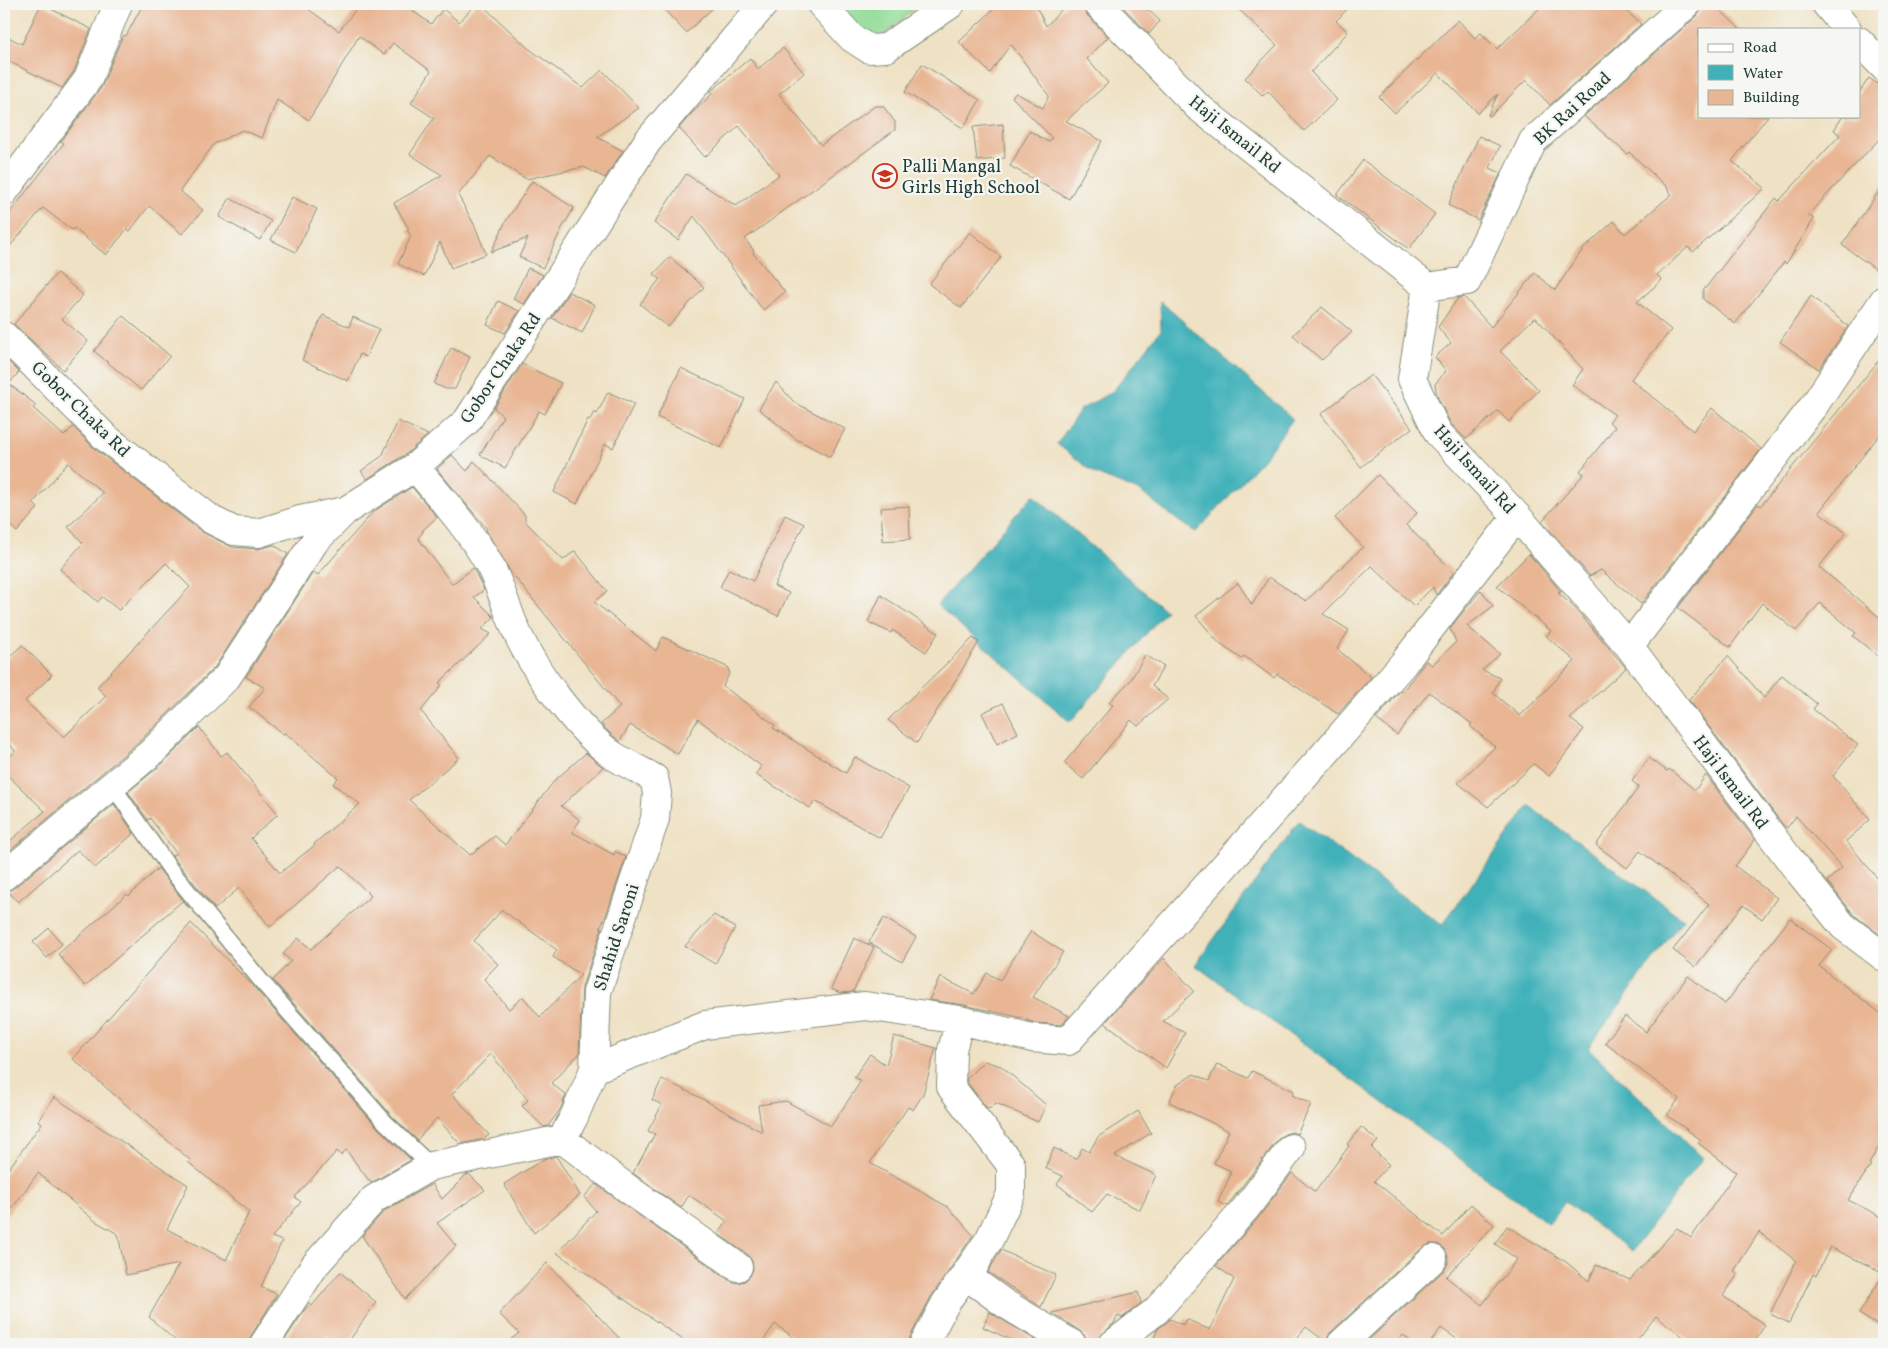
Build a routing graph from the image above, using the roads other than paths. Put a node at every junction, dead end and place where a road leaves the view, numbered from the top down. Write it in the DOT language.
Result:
graph roads {
  1 [pos="118,4"];
  2 [pos="764,4"];
  3 [pos="821,4"];
  4 [pos="951,4"];
  5 [pos="1098,4"];
  6 [pos="1687,4"];
  7 [pos="1826,4"];
  8 [pos="1846,28"];
  9 [pos="1860,42"];
  10 [pos="1884,67"];
  11 [pos="4,192"];
  12 [pos="1427,287"];
  13 [pos="1884,300"];
  14 [pos="4,336"];
  15 [pos="415,468"];
  16 [pos="345,511"];
  17 [pos="1517,516"];
  18 [pos="1629,646"];
  19 [pos="112,785"];
  20 [pos="4,876"];
  21 [pos="1884,957"];
  22 [pos="960,1020"];
  23 [pos="594,1069"];
  24 [pos="562,1139"];
  25 [pos="1290,1148"];
  26 [pos="431,1166"];
  27 [pos="989,1240"];
  28 [pos="1433,1260"];
  29 [pos="738,1267"];
  30 [pos="264,1344"];
  31 [pos="924,1344"];
  32 [pos="1072,1344"];
  33 [pos="1113,1344"];
  34 [pos="1341,1344"];
  1 -- 11 [label="street"];
  2 -- 15 [label="street, Gobor Chaka Rd"];
  3 -- 4 [label="street"];
  5 -- 12 [label="street, Haji Ismail Rd"];
  6 -- 12 [label="street, BK Rai Road"];
  7 -- 8 [label="street"];
  9 -- 10 [label="street"];
  12 -- 17 [label="street, Haji Ismail Rd"];
  13 -- 18 [label="street"];
  14 -- 16 [label="street, Gobor Chaka Rd"];
  15 -- 16 [label="street, Gobor Chaka Rd"];
  15 -- 23 [label="street, Shahid Saroni"];
  16 -- 19 [label="street"];
  17 -- 18 [label="street, Haji Ismail Rd"];
  17 -- 22 [label="street"];
  18 -- 21 [label="street, Haji Ismail Rd"];
  19 -- 20 [label="street"];
  19 -- 26 [label="lane"];
  22 -- 23 [label="street"];
  22 -- 27 [label="street"];
  23 -- 24 [label="street, Shahid Saroni"];
  24 -- 26 [label="street"];
  24 -- 29 [label="street"];
  25 -- 33 [label="street"];
  26 -- 30 [label="street"];
  27 -- 31 [label="street"];
  27 -- 32 [label="street"];
  28 -- 34 [label="street"];
}
